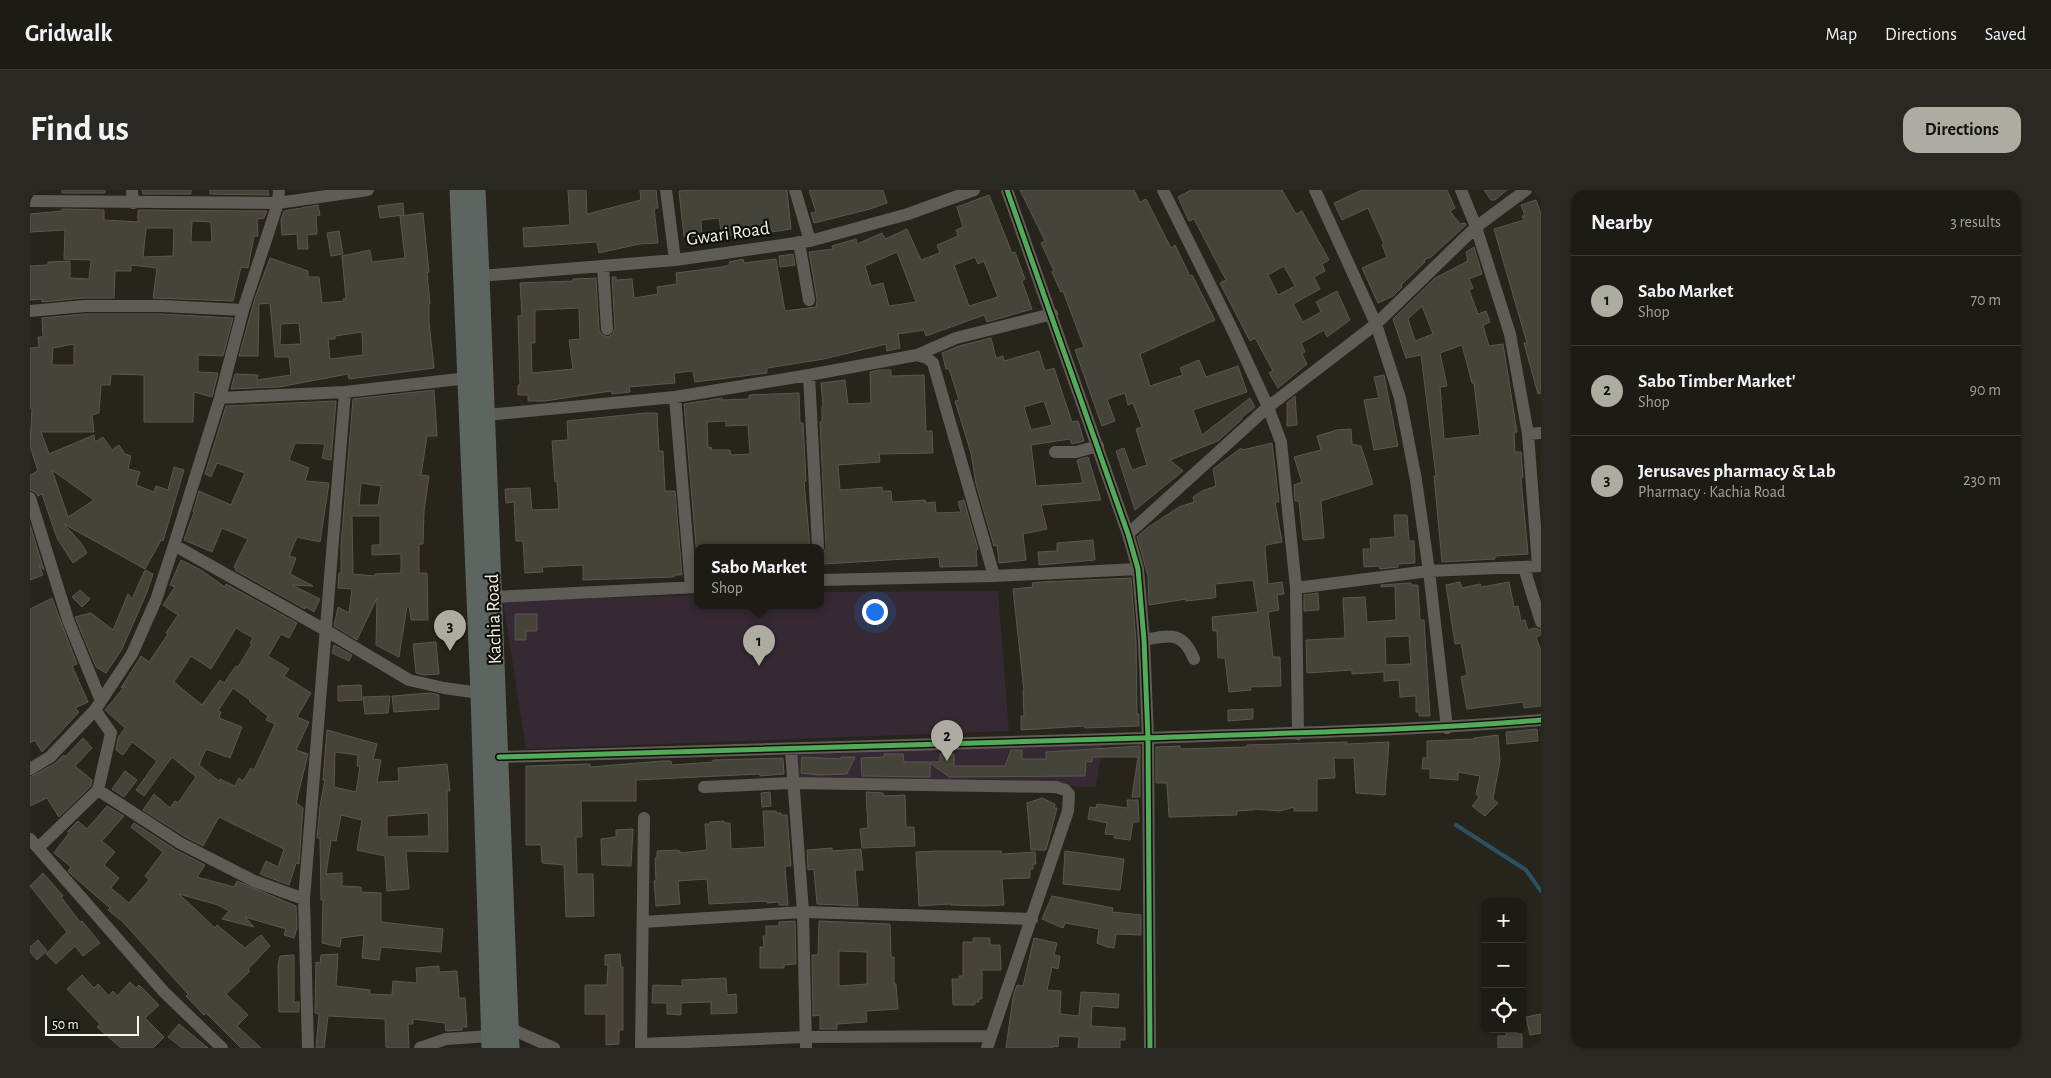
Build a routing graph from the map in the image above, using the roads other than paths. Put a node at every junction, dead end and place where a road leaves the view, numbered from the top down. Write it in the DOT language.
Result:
graph roads {
  1 [pos="279,190"];
  2 [pos="368,190"];
  3 [pos="459,190"];
  4 [pos="476,190"];
  5 [pos="666,190"];
  6 [pos="795,190"];
  7 [pos="974,190"];
  8 [pos="1008,190"];
  9 [pos="1163,190"];
  10 [pos="1315,190"];
  11 [pos="1460,190"];
  12 [pos="1526,190"];
  13 [pos="132,196"];
  14 [pos="30,201"];
  15 [pos="278,203"];
  16 [pos="1476,227"];
  17 [pos="804,242"];
  18 [pos="675,260"];
  19 [pos="603,266"];
  20 [pos="480,276"];
  21 [pos="809,300"];
  22 [pos="243,310"];
  23 [pos="30,311"];
  24 [pos="1052,314"];
  25 [pos="1376,324"];
  26 [pos="607,329"];
  27 [pos="917,355"];
  28 [pos="809,375"];
  29 [pos="468,378"];
  30 [pos="345,392"];
  31 [pos="675,397"];
  32 [pos="220,398"];
  33 [pos="1268,407"];
  34 [pos="486,415"];
  35 [pos="1541,433"];
  36 [pos="1528,434"];
  37 [pos="1098,446"];
  38 [pos="1054,452"];
  39 [pos="30,498"];
  40 [pos="1128,534"];
  41 [pos="818,544"];
  42 [pos="174,545"];
  43 [pos="1539,566"];
  44 [pos="1138,568"];
  45 [pos="1524,568"];
  46 [pos="1429,571"];
  47 [pos="994,576"];
  48 [pos="824,580"];
  49 [pos="694,587"];
  50 [pos="1296,588"];
  51 [pos="493,597"];
  52 [pos="1541,622"];
  53 [pos="327,631"];
  54 [pos="1144,640"];
  55 [pos="1194,658"];
  56 [pos="480,693"];
  57 [pos="98,705"];
  58 [pos="1541,720"];
  59 [pos="1447,728"];
  60 [pos="1298,734"];
  61 [pos="1148,738"];
  62 [pos="790,750"];
  63 [pos="499,757"];
  64 [pos="30,769"];
  65 [pos="792,783"];
  66 [pos="704,788"];
  67 [pos="98,790"];
  68 [pos="644,818"];
  69 [pos="34,844"];
  70 [pos="304,899"];
  71 [pos="803,912"];
  72 [pos="1032,919"];
  73 [pos="643,922"];
  74 [pos="509,1028"];
  75 [pos="491,1042"];
  76 [pos="806,1042"];
  77 [pos="988,1042"];
  78 [pos="641,1046"];
  79 [pos="222,1048"];
  80 [pos="308,1048"];
  81 [pos="420,1048"];
  82 [pos="510,1048"];
  83 [pos="554,1048"];
  84 [pos="1150,1048"];
  1 -- 15 [label="street"];
  2 -- 15 [label="street"];
  3 -- 29 [label="highway, Kachia Road"];
  4 -- 20 [label="highway, Kachia Road"];
  5 -- 18 [label="street"];
  6 -- 17 [label="street"];
  7 -- 17 [label="street, Gwari Road"];
  8 -- 24 [label="street"];
  9 -- 33 [label="street"];
  10 -- 25 [label="street"];
  11 -- 16 [label="street"];
  12 -- 16 [label="street"];
  13 -- 14 [label="street"];
  13 -- 15 [label="street"];
  15 -- 22 [label="street"];
  16 -- 25 [label="street"];
  16 -- 36 [label="street"];
  17 -- 18 [label="street, Gwari Road"];
  17 -- 21 [label="street"];
  18 -- 19 [label="street, Gwari Road"];
  19 -- 20 [label="street, Gwari Road"];
  19 -- 26 [label="street"];
  20 -- 34 [label="highway, Kachia Road"];
  22 -- 23 [label="street"];
  22 -- 32 [label="street"];
  24 -- 27 [label="street"];
  24 -- 37 [label="street"];
  25 -- 33 [label="street"];
  25 -- 46 [label="street"];
  27 -- 28 [label="street"];
  27 -- 47 [label="street"];
  28 -- 31 [label="street"];
  28 -- 41 [label="street"];
  29 -- 30 [label="street"];
  29 -- 56 [label="highway, Kachia Road"];
  30 -- 32 [label="street"];
  30 -- 53 [label="street"];
  31 -- 34 [label="street"];
  31 -- 49 [label="street"];
  32 -- 42 [label="street"];
  33 -- 40 [label="street"];
  33 -- 50 [label="street"];
  34 -- 51 [label="highway, Kachia Road"];
  35 -- 36 [label="street"];
  36 -- 43 [label="street"];
  37 -- 38 [label="street"];
  37 -- 40 [label="street"];
  39 -- 57 [label="street"];
  40 -- 44 [label="street"];
  42 -- 53 [label="street"];
  42 -- 57 [label="street"];
  43 -- 45 [label="street"];
  44 -- 47 [label="street"];
  44 -- 54 [label="street"];
  45 -- 46 [label="street"];
  45 -- 52 [label="street"];
  46 -- 50 [label="street"];
  46 -- 59 [label="street"];
  47 -- 48 [label="street"];
  49 -- 51 [label="street"];
  50 -- 60 [label="street"];
  51 -- 63 [label="highway, Kachia Road"];
  53 -- 56 [label="street"];
  53 -- 70 [label="street"];
  54 -- 55 [label="street"];
  54 -- 61 [label="street"];
  56 -- 75 [label="highway, Kachia Road"];
  57 -- 64 [label="street"];
  57 -- 67 [label="street"];
  58 -- 59 [label="street"];
  59 -- 60 [label="street"];
  60 -- 61 [label="street"];
  61 -- 62 [label="street"];
  61 -- 84 [label="street"];
  62 -- 63 [label="street"];
  62 -- 65 [label="street"];
  63 -- 74 [label="highway, Kachia Road"];
  65 -- 66 [label="street"];
  65 -- 71 [label="street"];
  65 -- 72 [label="street"];
  67 -- 69 [label="street"];
  67 -- 70 [label="street"];
  68 -- 73 [label="street"];
  69 -- 79 [label="street"];
  70 -- 80 [label="street"];
  71 -- 72 [label="street"];
  71 -- 73 [label="street"];
  71 -- 76 [label="street"];
  72 -- 77 [label="street"];
  73 -- 78 [label="street"];
  74 -- 82 [label="highway, Kachia Road"];
  74 -- 83 [label="street"];
  75 -- 81 [label="street"];
  76 -- 77 [label="street"];
  76 -- 78 [label="street"];
}
